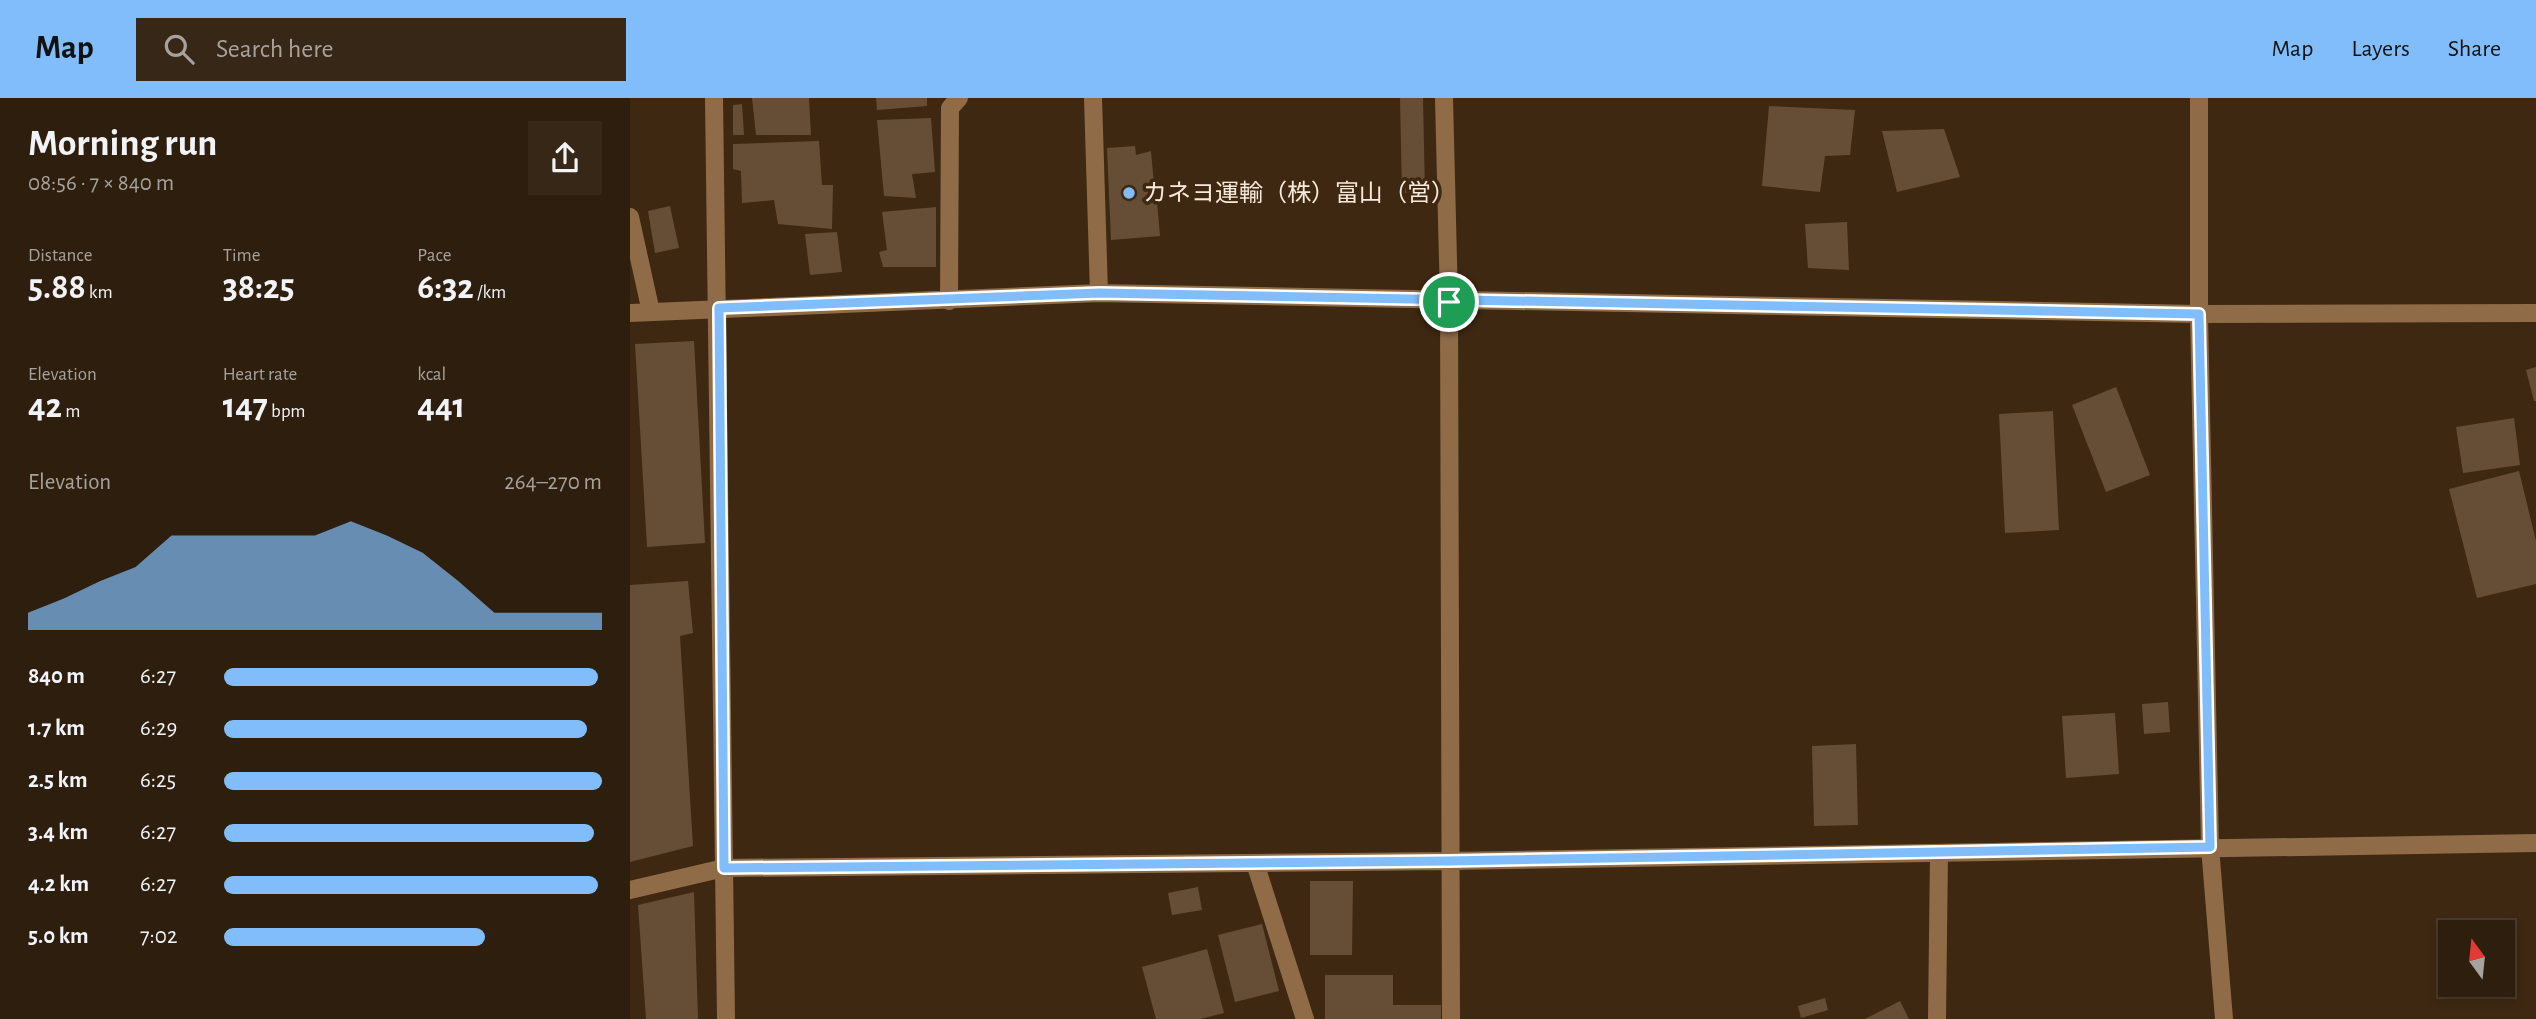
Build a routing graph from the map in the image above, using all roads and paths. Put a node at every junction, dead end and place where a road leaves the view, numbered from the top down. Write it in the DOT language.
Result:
graph roads {
  1 [pos="714,98"];
  2 [pos="959,98"];
  3 [pos="1093,98"];
  4 [pos="1444,98"];
  5 [pos="2199,98"];
  6 [pos="630,217"];
  7 [pos="1099,293"];
  8 [pos="949,300"];
  9 [pos="1449,302"];
  10 [pos="719,308"];
  11 [pos="651,312"];
  12 [pos="630,313"];
  13 [pos="2536,313"];
  14 [pos="2199,314"];
  15 [pos="2536,843"];
  16 [pos="2210,847"];
  17 [pos="1939,853"];
  18 [pos="1448,861"];
  19 [pos="1255,863"];
  20 [pos="724,868"];
  21 [pos="630,890"];
  22 [pos="726,1019"];
  23 [pos="1305,1019"];
  24 [pos="1451,1019"];
  25 [pos="1937,1019"];
  26 [pos="2224,1019"];
  1 -- 10 [label="street"];
  2 -- 8 [label="street"];
  3 -- 7 [label="street"];
  4 -- 9 [label="street"];
  5 -- 14 [label="street"];
  6 -- 11 [label="street"];
  7 -- 8 [label="street"];
  7 -- 9 [label="street"];
  8 -- 10 [label="street"];
  9 -- 14 [label="street"];
  9 -- 18 [label="street"];
  10 -- 11 [label="street"];
  10 -- 20 [label="street"];
  11 -- 12 [label="street"];
  13 -- 14 [label="street"];
  14 -- 16 [label="street"];
  15 -- 16 [label="street"];
  16 -- 17 [label="street"];
  16 -- 26 [label="street"];
  17 -- 18 [label="street"];
  17 -- 25 [label="street"];
  18 -- 19 [label="street"];
  18 -- 24 [label="street"];
  19 -- 20 [label="street"];
  19 -- 23 [label="street"];
  20 -- 21 [label="street"];
  20 -- 22 [label="street"];
}
